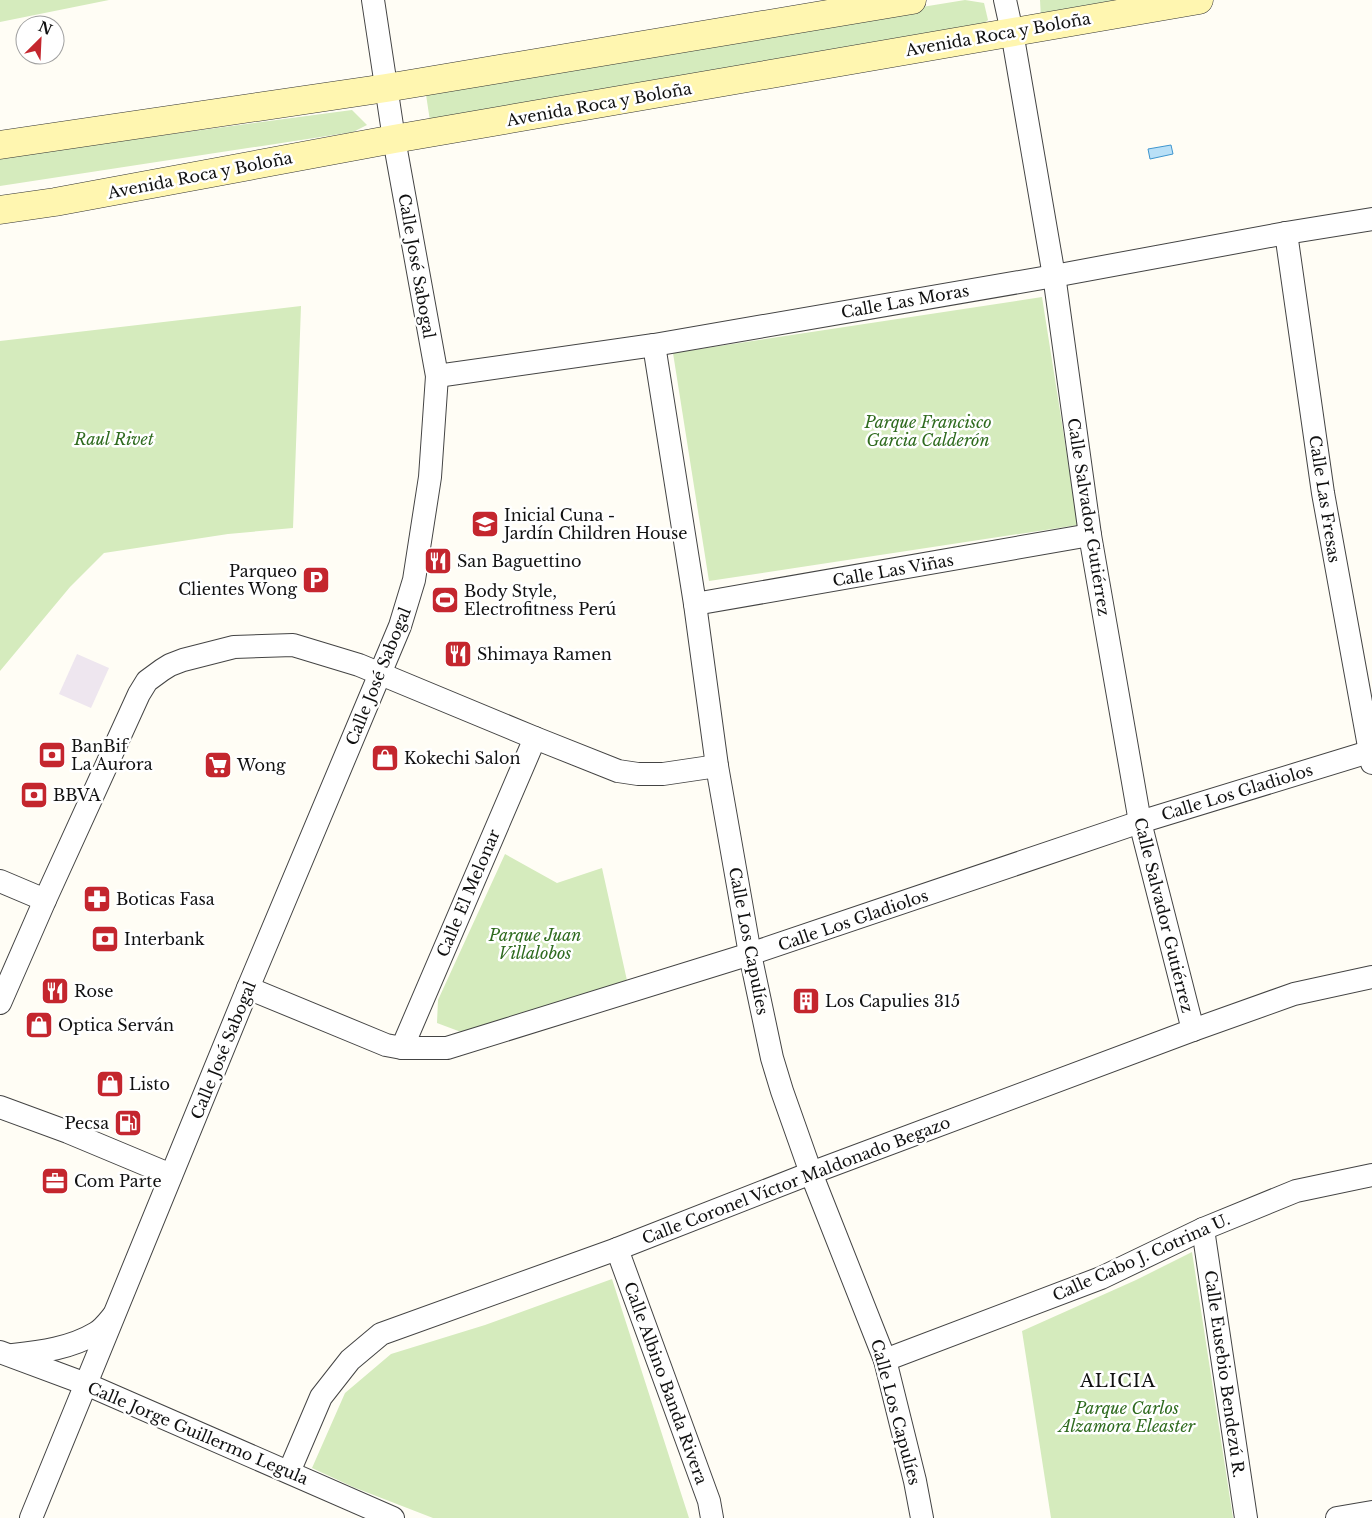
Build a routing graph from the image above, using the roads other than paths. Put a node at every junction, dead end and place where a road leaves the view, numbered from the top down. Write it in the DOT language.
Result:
graph roads {
  1 [pos="373,0"];
  2 [pos="912,0"];
  3 [pos="1005,0"];
  4 [pos="1199,0"];
  5 [pos="1012,32"];
  6 [pos="386,88"];
  7 [pos="394,139"];
  8 [pos="0,144"];
  9 [pos="0,210"];
  10 [pos="1372,219"];
  11 [pos="1286,233"];
  12 [pos="1054,276"];
  13 [pos="654,345"];
  14 [pos="437,376"];
  15 [pos="1090,535"];
  16 [pos="695,604"];
  17 [pos="380,674"];
  18 [pos="534,738"];
  19 [pos="1371,755"];
  20 [pos="717,766"];
  21 [pos="1140,822"];
  22 [pos="0,881"];
  23 [pos="45,900"];
  24 [pos="750,954"];
  25 [pos="1372,976"];
  26 [pos="248,988"];
  27 [pos="0,1003"];
  28 [pos="1193,1030"];
  29 [pos="402,1048"];
  30 [pos="0,1107"];
  31 [pos="811,1173"];
  32 [pos="172,1175"];
  33 [pos="1372,1175"];
  34 [pos="1203,1230"];
  35 [pos="617,1248"];
  36 [pos="116,1314"];
  37 [pos="4,1354"];
  38 [pos="885,1360"];
  39 [pos="86,1384"];
  40 [pos="289,1472"];
  41 [pos="1372,1512"];
  42 [pos="31,1518"];
  43 [pos="393,1518"];
  44 [pos="712,1518"];
  45 [pos="922,1518"];
  46 [pos="1246,1518"];
  47 [pos="1337,1518"];
  1 -- 6 [label="street, Calle José Sabogal"];
  2 -- 6 [label="main road"];
  3 -- 5 [label="street, Calle Salvador Gutiérrez"];
  4 -- 5 [label="main road, Avenida Roca y Boloña"];
  5 -- 7 [label="main road, Avenida Roca y Boloña"];
  5 -- 12 [label="street, Calle Salvador Gutiérrez"];
  6 -- 7 [label="street, Calle José Sabogal"];
  6 -- 8 [label="main road"];
  7 -- 9 [label="main road, Avenida Roca y Boloña"];
  7 -- 14 [label="street, Calle José Sabogal"];
  10 -- 11 [label="street, Calle Las Moras"];
  11 -- 12 [label="street, Calle Las Moras"];
  11 -- 19 [label="street, Calle Las Fresas"];
  12 -- 13 [label="street, Calle Las Moras"];
  12 -- 15 [label="street, Calle Salvador Gutiérrez"];
  13 -- 14 [label="street, Calle Las Moras"];
  13 -- 16 [label="street, Calle Los Capulíes"];
  14 -- 17 [label="street, Calle José Sabogal"];
  15 -- 16 [label="street, Calle Las Viñas"];
  15 -- 21 [label="street, Calle Salvador Gutiérrez"];
  16 -- 20 [label="street, Calle Los Capulíes"];
  17 -- 18 [label="street"];
  17 -- 23 [label="street"];
  17 -- 26 [label="street, Calle José Sabogal"];
  18 -- 20 [label="street"];
  18 -- 29 [label="street, Calle El Melonar"];
  19 -- 21 [label="street, Calle Los Gladiolos"];
  20 -- 24 [label="street, Calle Los Capulíes"];
  21 -- 24 [label="street, Calle Los Gladiolos"];
  21 -- 28 [label="street, Calle Salvador Gutiérrez"];
  22 -- 23 [label="street"];
  23 -- 27 [label="street"];
  24 -- 29 [label="street, Calle Los Gladiolos"];
  24 -- 31 [label="street, Calle Los Capulíes"];
  25 -- 28 [label="street, Calle Coronel Víctor Maldonado Begazo"];
  26 -- 29 [label="street, Calle Los Gladiolos"];
  26 -- 32 [label="street, Calle José Sabogal"];
  28 -- 31 [label="street, Calle Coronel Víctor Maldonado Begazo"];
  30 -- 32 [label="street"];
  31 -- 35 [label="street, Calle Coronel Víctor Maldonado Begazo"];
  31 -- 38 [label="street, Calle Los Capulíes"];
  32 -- 36 [label="street, Calle José Sabogal"];
  33 -- 34 [label="street, Calle Cabo J. Cotrina U."];
  34 -- 38 [label="street, Calle Cabo J. Cotrina U."];
  34 -- 46 [label="street, Calle Eusebio Bendezú R."];
  35 -- 40 [label="street, Calle Coronel Víctor Maldonado Begazo"];
  35 -- 44 [label="street, Calle Albino Banda Rivera"];
  36 -- 37 [label="street, Calle José Sabogal"];
  36 -- 39 [label="street, Calle José Sabogal"];
  37 -- 39 [label="street, Calle Jorge Guillermo Legula"];
  38 -- 45 [label="street, Calle Los Capulíes"];
  39 -- 40 [label="street, Calle Jorge Guillermo Legula"];
  39 -- 42 [label="street, Calle José Sabogal"];
  40 -- 43 [label="street, Calle Jorge Guillermo Legula"];
  41 -- 47 [label="street"];
}
